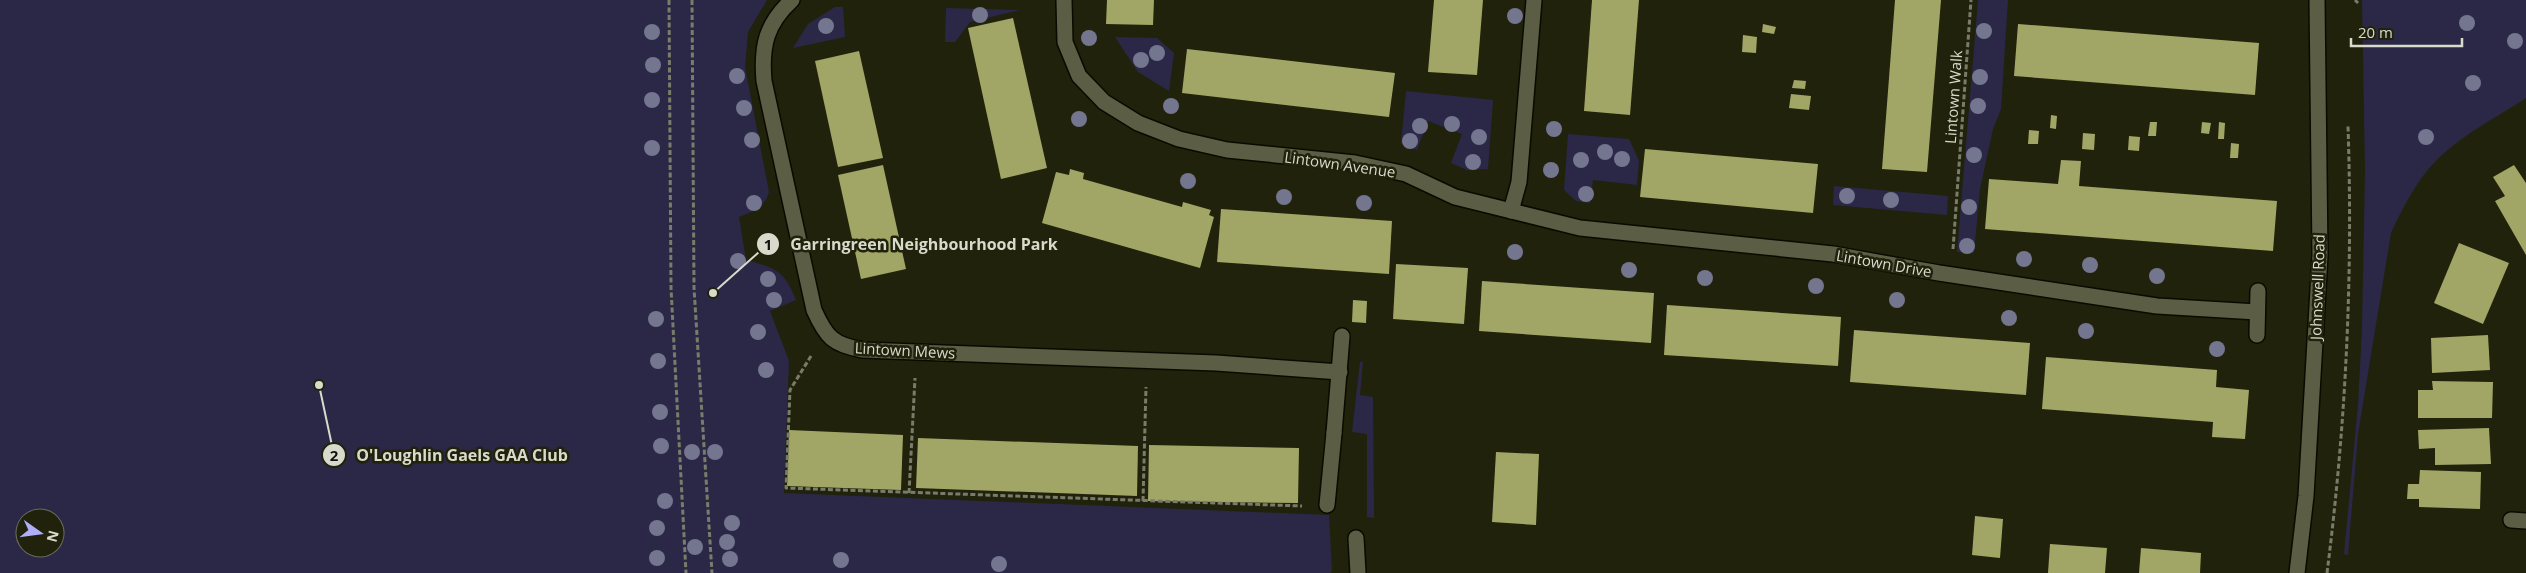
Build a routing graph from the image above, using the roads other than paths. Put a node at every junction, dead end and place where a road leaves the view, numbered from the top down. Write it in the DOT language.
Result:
graph roads {
  1 [pos="792,0"];
  2 [pos="1064,0"];
  3 [pos="1534,0"];
  4 [pos="2316,0"];
  5 [pos="1511,211"];
  6 [pos="2258,291"];
  7 [pos="2258,312"];
  8 [pos="2257,335"];
  9 [pos="1342,336"];
  10 [pos="1340,372"];
  11 [pos="1327,505"];
  12 [pos="2510,520"];
  13 [pos="2526,521"];
  14 [pos="1356,538"];
  15 [pos="1358,573"];
  16 [pos="2297,573"];
  1 -- 10 [label="street, Lintown Mews"];
  2 -- 5 [label="street, Lintown Avenue"];
  3 -- 5 [label="street"];
  4 -- 16 [label="street, Johnswell Road"];
  5 -- 7 [label="street, Lintown Drive"];
  6 -- 7 [label="street"];
  7 -- 8 [label="street"];
  9 -- 10 [label="street"];
  10 -- 11 [label="street"];
  12 -- 13 [label="street"];
  14 -- 15 [label="street"];
}
